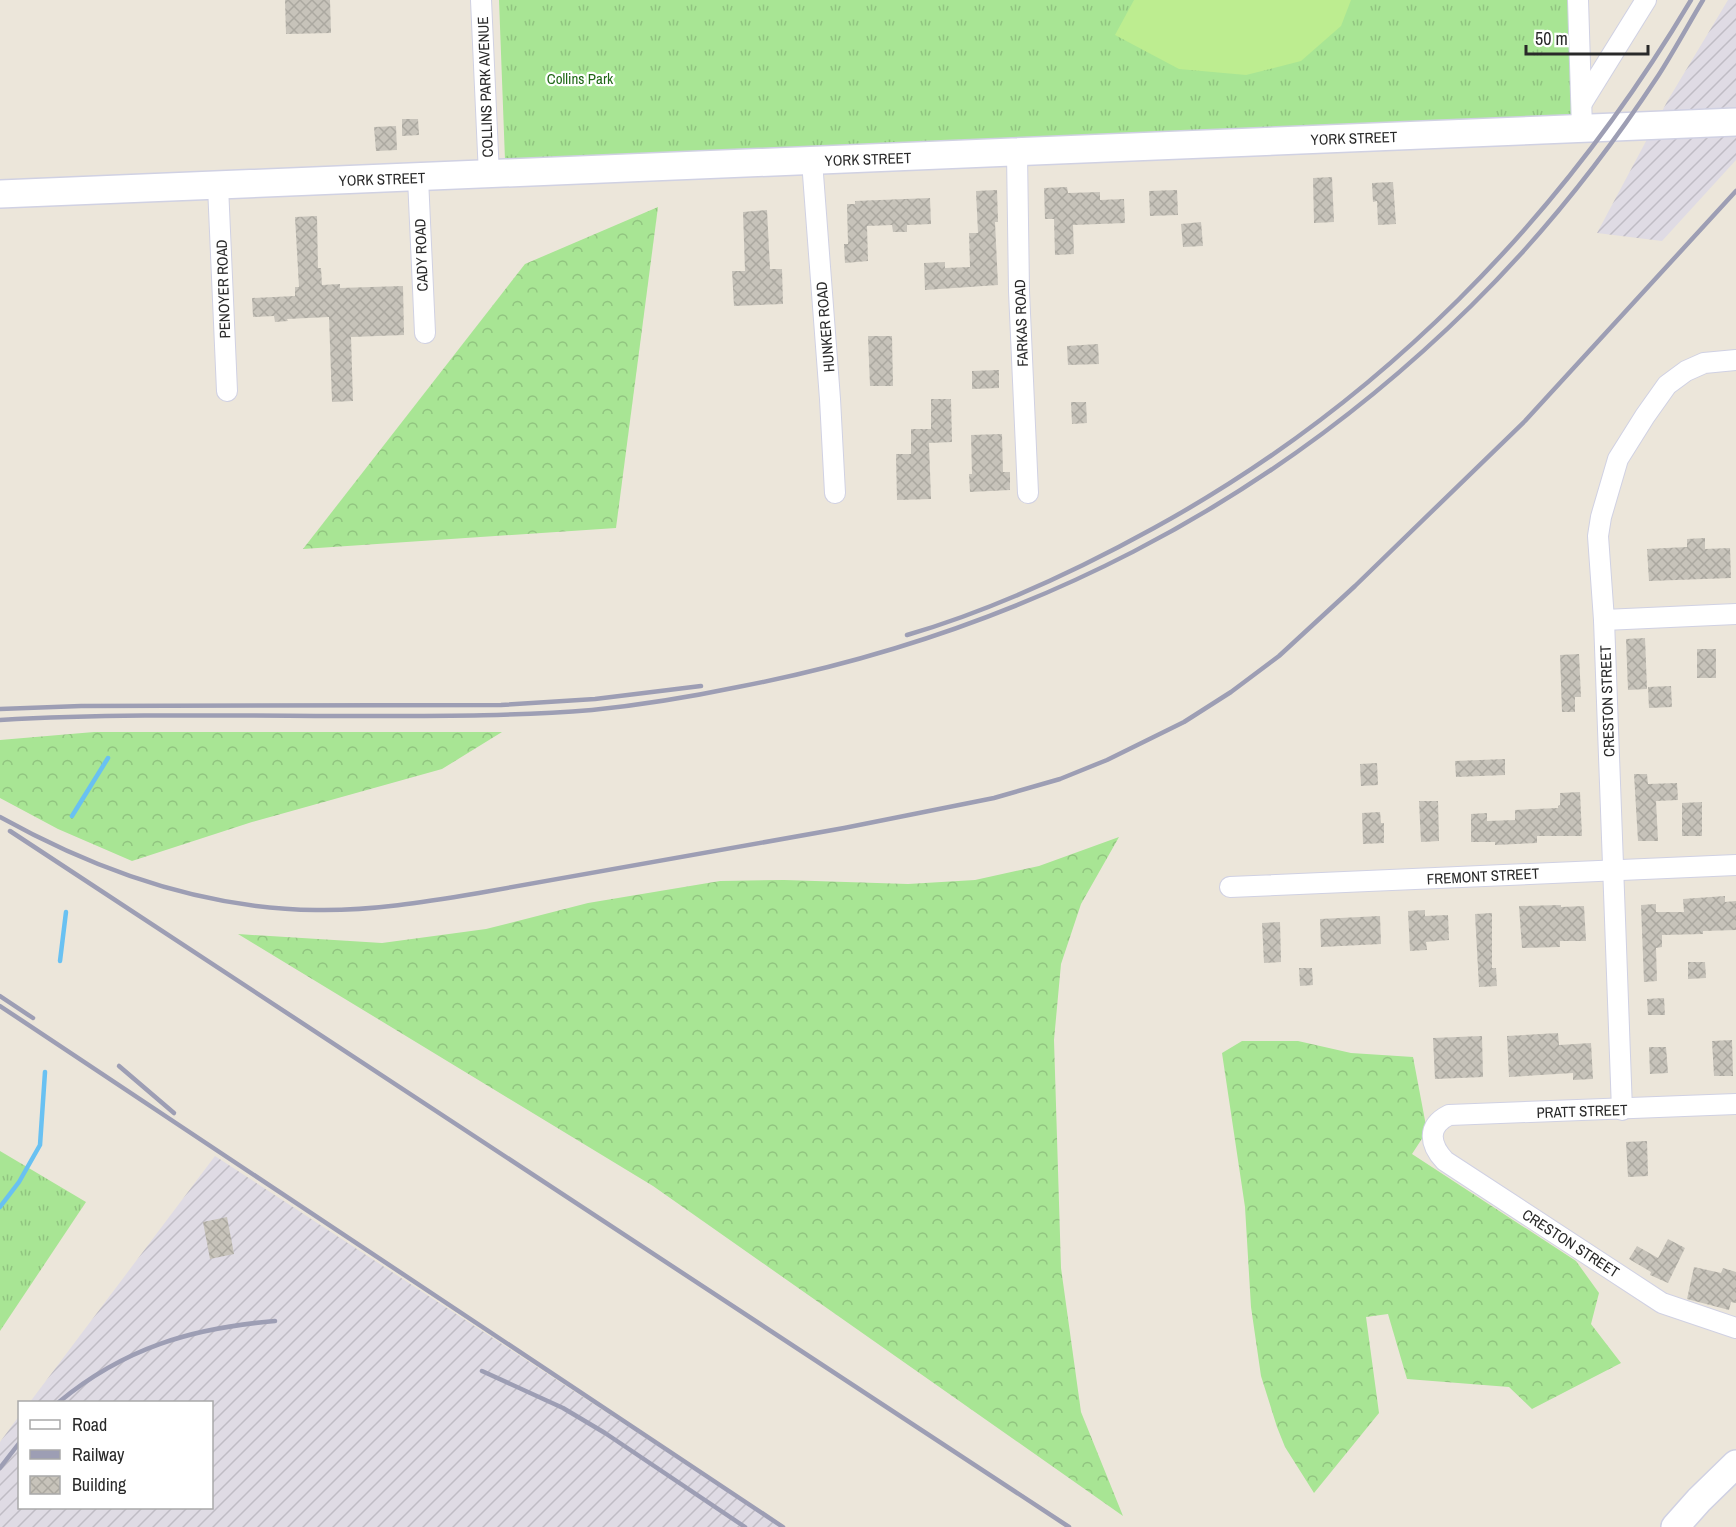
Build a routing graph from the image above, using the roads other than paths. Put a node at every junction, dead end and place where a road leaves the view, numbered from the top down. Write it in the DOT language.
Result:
graph roads {
  1 [pos="481,0"];
  2 [pos="1578,0"];
  3 [pos="1646,0"];
  4 [pos="1582,116"];
  5 [pos="1736,123"];
  6 [pos="1017,153"];
  7 [pos="812,161"];
  8 [pos="489,175"];
  9 [pos="418,178"];
  10 [pos="218,186"];
  11 [pos="0,194"];
  12 [pos="425,333"];
  13 [pos="1736,360"];
  14 [pos="227,391"];
  15 [pos="1028,493"];
  16 [pos="835,494"];
  17 [pos="1736,614"];
  18 [pos="1604,620"];
  19 [pos="1736,866"];
  20 [pos="1613,870"];
  21 [pos="1230,887"];
  22 [pos="1736,1104"];
  23 [pos="1622,1110"];
  24 [pos="1433,1128"];
  25 [pos="1736,1328"];
  26 [pos="1736,1464"];
  27 [pos="1675,1527"];
  1 -- 8 [label="street, COLLINS PARK AVENUE"];
  2 -- 4 [label="street"];
  3 -- 4 [label="street"];
  4 -- 5 [label="street, YORK STREET"];
  4 -- 6 [label="street, YORK STREET"];
  6 -- 7 [label="street, YORK STREET"];
  6 -- 15 [label="street, FARKAS ROAD"];
  7 -- 8 [label="street, YORK STREET"];
  7 -- 16 [label="street, HUNKER ROAD"];
  8 -- 9 [label="street, YORK STREET"];
  9 -- 10 [label="street, YORK STREET"];
  9 -- 12 [label="street, CADY ROAD"];
  10 -- 11 [label="street, YORK STREET"];
  10 -- 14 [label="street, PENOYER ROAD"];
  13 -- 18 [label="street, CRESTON STREET"];
  17 -- 18 [label="street"];
  18 -- 20 [label="street, CRESTON STREET"];
  19 -- 20 [label="street, FREMONT STREET"];
  20 -- 21 [label="street, FREMONT STREET"];
  20 -- 23 [label="street, CRESTON STREET"];
  22 -- 23 [label="street, PRATT STREET"];
  23 -- 24 [label="street, PRATT STREET"];
  24 -- 25 [label="street, CRESTON STREET"];
  26 -- 27 [label="street"];
}
